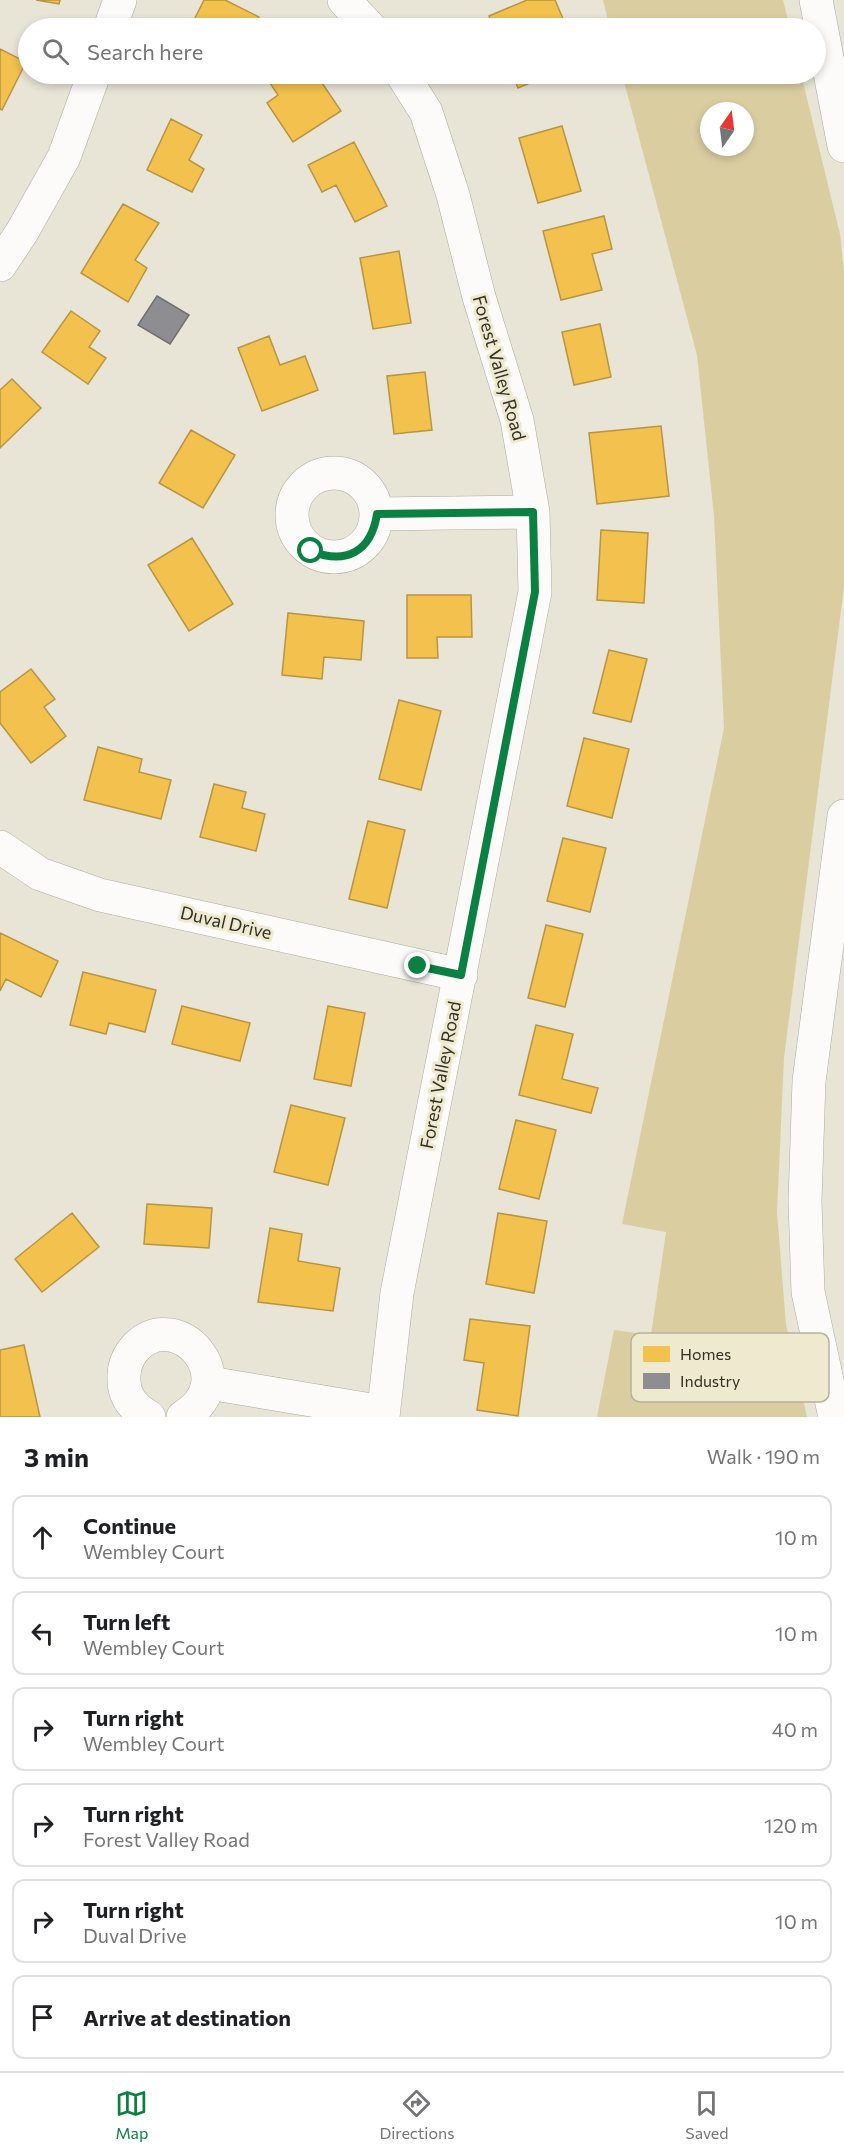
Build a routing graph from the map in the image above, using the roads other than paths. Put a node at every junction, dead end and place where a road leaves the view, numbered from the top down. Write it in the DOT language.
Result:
graph roads {
  1 [pos="120,0"];
  2 [pos="345,0"];
  3 [pos="816,0"];
  4 [pos="114,18"];
  5 [pos="361,18"];
  6 [pos="819,18"];
  7 [pos="826,52"];
  8 [pos="90,84"];
  9 [pos="408,84"];
  10 [pos="844,146"];
  11 [pos="0,265"];
  12 [pos="533,512"];
  13 [pos="377,514"];
  14 [pos="844,816"];
  15 [pos="0,846"];
  16 [pos="461,975"];
  17 [pos="817,1333"];
  18 [pos="208,1383"];
  19 [pos="829,1389"];
  20 [pos="383,1414"];
  21 [pos="149,1417"];
  22 [pos="183,1417"];
  23 [pos="835,1417"];
  1 -- 4 [label="main road"];
  2 -- 5 [label="main road"];
  3 -- 6 [label="main road"];
  7 -- 10 [label="main road"];
  8 -- 11 [label="main road"];
  9 -- 12 [label="main road, Forest Valley Road"];
  12 -- 13 [label="main road"];
  12 -- 16 [label="main road, Forest Valley Road"];
  14 -- 17 [label="main road"];
  15 -- 16 [label="main road, Duval Drive"];
  16 -- 20 [label="main road, Forest Valley Road"];
  18 -- 20 [label="main road"];
  18 -- 21 [label="main road"];
  18 -- 22 [label="main road"];
  19 -- 23 [label="main road"];
}
